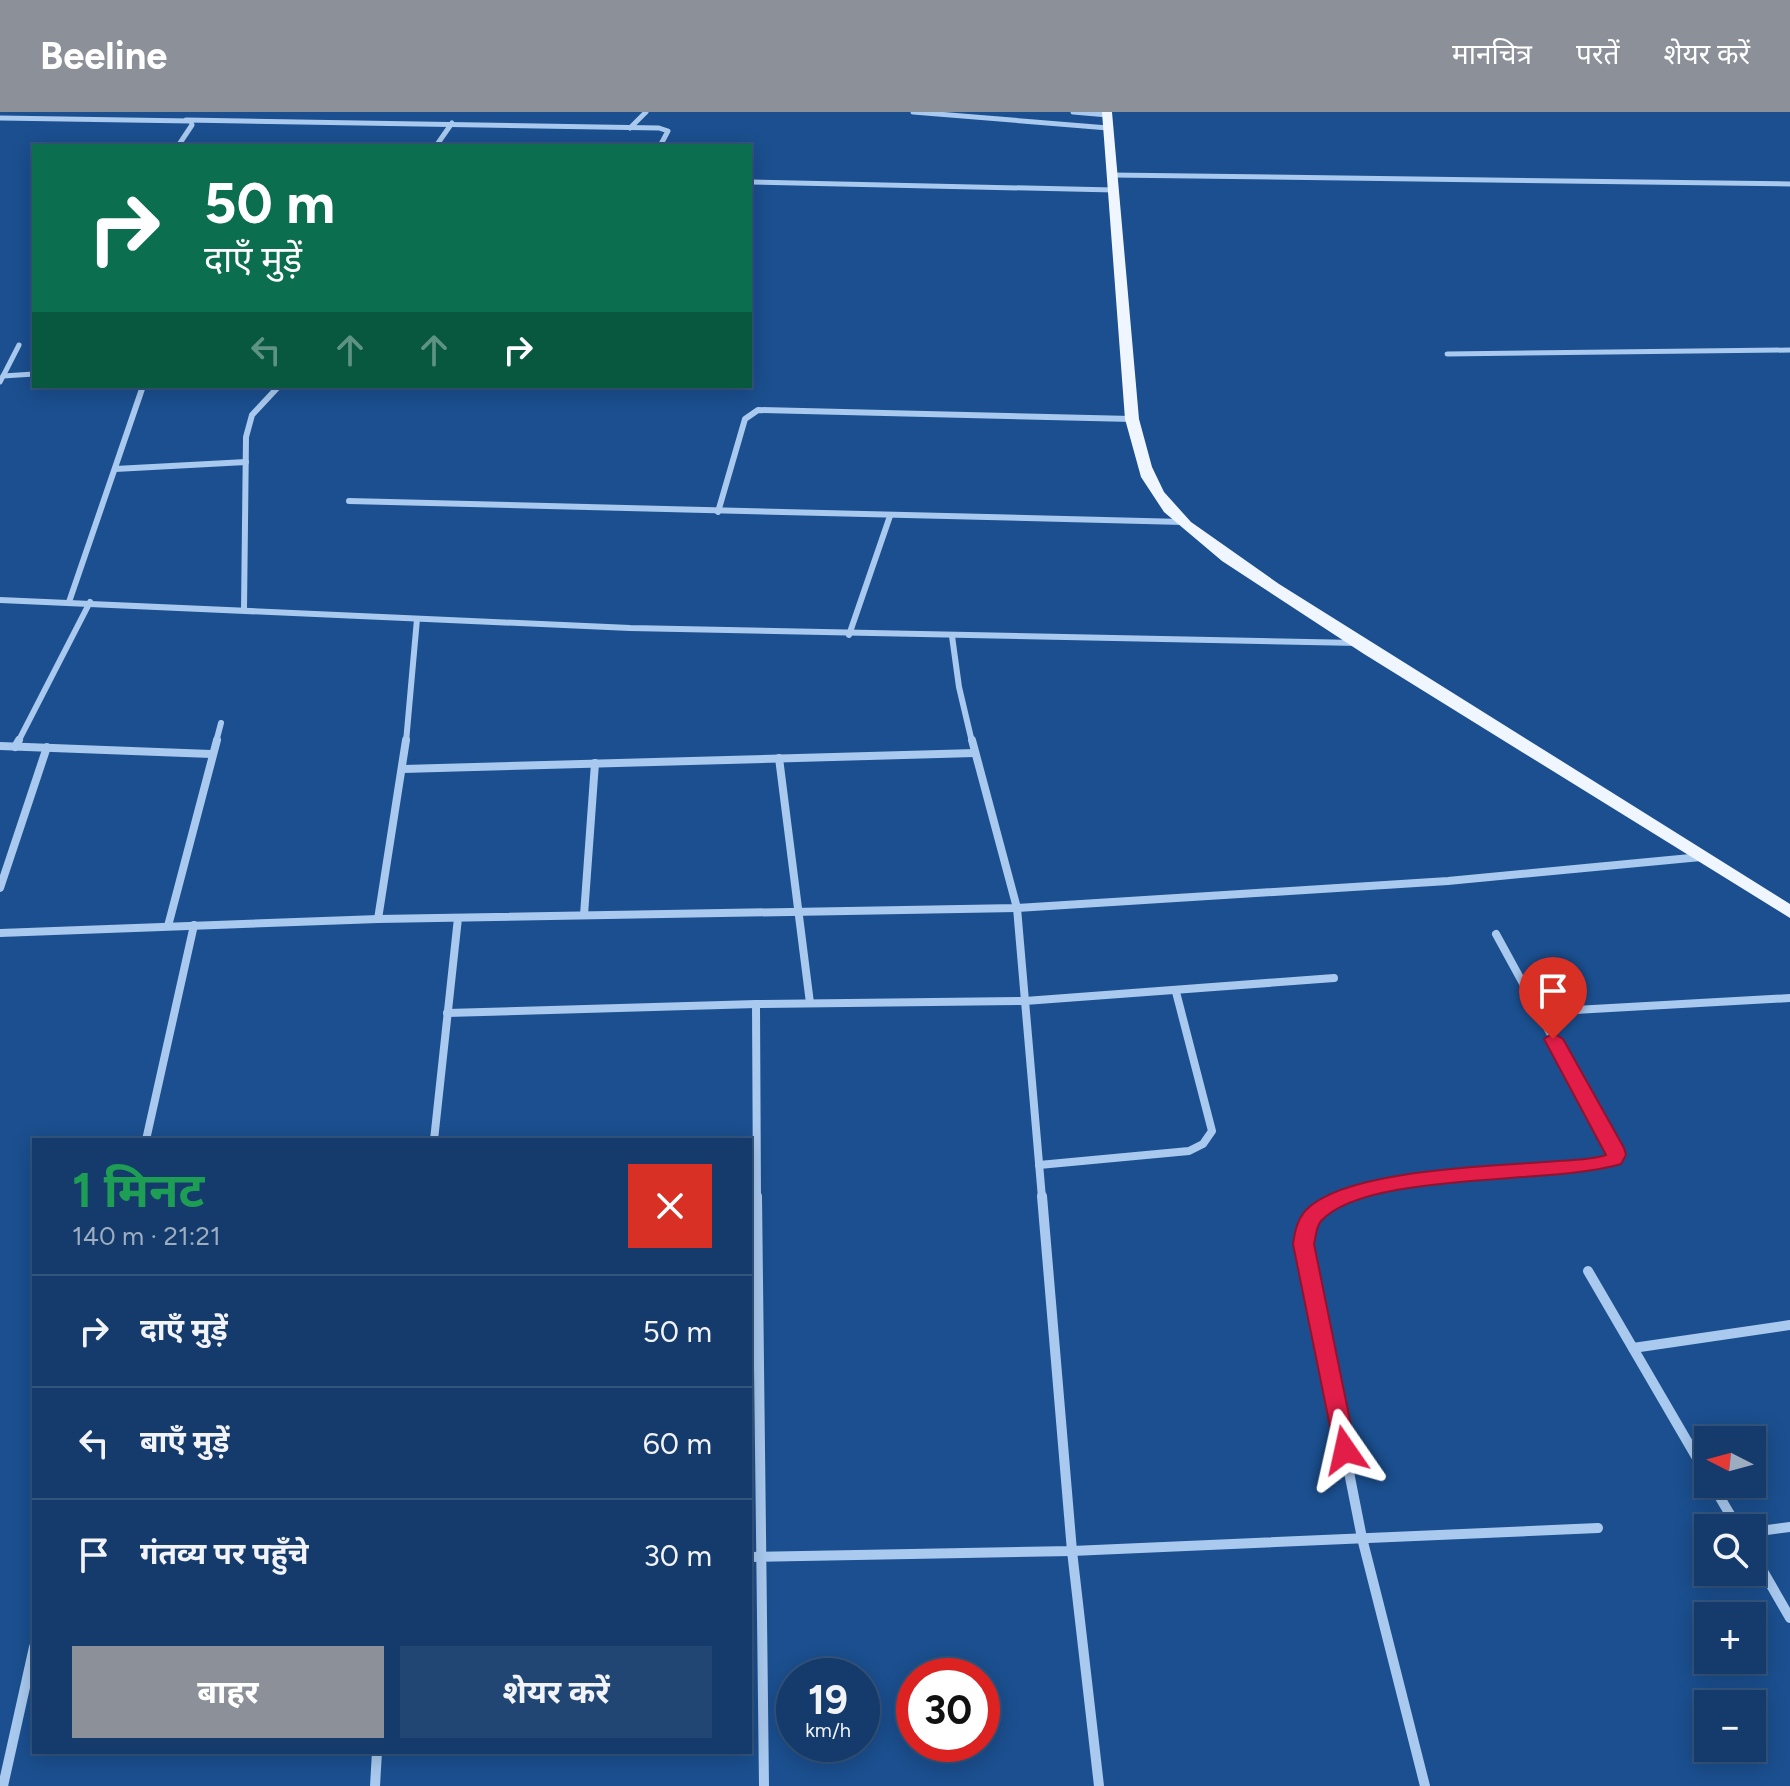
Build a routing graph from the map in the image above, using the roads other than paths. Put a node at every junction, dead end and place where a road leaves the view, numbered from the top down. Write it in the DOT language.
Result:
graph roads {
  1 [pos="231,112"];
  2 [pos="646,112"];
  3 [pos="913,112"];
  4 [pos="1073,112"];
  5 [pos="0,118"];
  6 [pos="1108,118"];
  7 [pos="228,119"];
  8 [pos="186,120"];
  9 [pos="452,123"];
  10 [pos="630,128"];
  11 [pos="179,144"];
  12 [pos="437,144"];
  13 [pos="661,144"];
  14 [pos="752,182"];
  15 [pos="1113,182"];
  16 [pos="1790,184"];
  17 [pos="19,345"];
  18 [pos="1790,350"];
  19 [pos="1447,354"];
  20 [pos="32,374"];
  21 [pos="2,379"];
  22 [pos="142,388"];
  23 [pos="277,388"];
  24 [pos="1132,419"];
  25 [pos="246,462"];
  26 [pos="115,469"];
  27 [pos="349,501"];
  28 [pos="718,512"];
  29 [pos="890,516"];
  30 [pos="1183,522"];
  31 [pos="0,600"];
  32 [pos="69,602"];
  33 [pos="90,602"];
  34 [pos="244,610"];
  35 [pos="417,619"];
  36 [pos="849,635"];
  37 [pos="952,636"];
  38 [pos="1358,643"];
  39 [pos="221,723"];
  40 [pos="0,746"];
  41 [pos="15,747"];
  42 [pos="47,747"];
  43 [pos="975,753"];
  44 [pos="211,754"];
  45 [pos="779,758"];
  46 [pos="595,763"];
  47 [pos="403,769"];
  48 [pos="1702,857"];
  49 [pos="0,888"];
  50 [pos="1017,908"];
  51 [pos="797,910"];
  52 [pos="1790,912"];
  53 [pos="584,915"];
  54 [pos="458,918"];
  55 [pos="378,919"];
  56 [pos="194,925"];
  57 [pos="168,926"];
  58 [pos="0,933"];
  59 [pos="1496,934"];
  60 [pos="1334,978"];
  61 [pos="1176,992"];
  62 [pos="1790,998"];
  63 [pos="1025,1001"];
  64 [pos="810,1003"];
  65 [pos="756,1004"];
  66 [pos="1539,1012"];
  67 [pos="447,1013"];
  68 [pos="146,1138"];
  69 [pos="434,1138"];
  70 [pos="1039,1165"];
  71 [pos="1588,1271"];
  72 [pos="1790,1325"];
  73 [pos="1633,1348"];
  74 [pos="1694,1453"];
  75 [pos="1790,1527"];
  76 [pos="1598,1528"];
  77 [pos="1766,1530"];
  78 [pos="1362,1538"];
  79 [pos="1072,1551"];
  80 [pos="754,1556"];
  81 [pos="1766,1576"];
  82 [pos="1790,1618"];
  83 [pos="32,1656"];
  84 [pos="377,1754"];
  85 [pos="3,1786"];
  86 [pos="375,1786"];
  87 [pos="764,1786"];
  88 [pos="1099,1786"];
  89 [pos="1425,1786"];
  1 -- 7 [label="street"];
  2 -- 10 [label="street"];
  3 -- 6 [label="street"];
  4 -- 6 [label="street"];
  5 -- 8 [label="street"];
  6 -- 15 [label="main road"];
  7 -- 8 [label="street"];
  7 -- 9 [label="street"];
  8 -- 11 [label="street"];
  9 -- 10 [label="street"];
  9 -- 12 [label="street"];
  10 -- 13 [label="street"];
  14 -- 15 [label="street"];
  15 -- 16 [label="street"];
  15 -- 24 [label="main road"];
  17 -- 21 [label="street"];
  18 -- 19 [label="street"];
  20 -- 21 [label="street"];
  22 -- 26 [label="street"];
  23 -- 25 [label="street"];
  24 -- 28 [label="street"];
  24 -- 30 [label="main road"];
  25 -- 26 [label="street"];
  25 -- 34 [label="street"];
  26 -- 32 [label="street"];
  27 -- 28 [label="street"];
  28 -- 29 [label="street"];
  29 -- 30 [label="street"];
  29 -- 36 [label="street"];
  30 -- 38 [label="main road"];
  31 -- 32 [label="street"];
  32 -- 33 [label="street"];
  33 -- 34 [label="street"];
  33 -- 41 [label="street"];
  34 -- 35 [label="street"];
  35 -- 36 [label="street"];
  35 -- 47 [label="street"];
  36 -- 37 [label="street"];
  37 -- 38 [label="street"];
  37 -- 43 [label="street"];
  38 -- 48 [label="main road"];
  39 -- 44 [label="street"];
  40 -- 41 [label="street"];
  41 -- 42 [label="street"];
  42 -- 44 [label="street"];
  42 -- 49 [label="street"];
  43 -- 45 [label="street"];
  43 -- 50 [label="street"];
  44 -- 57 [label="street"];
  45 -- 46 [label="street"];
  45 -- 51 [label="street"];
  46 -- 47 [label="street"];
  46 -- 53 [label="street"];
  47 -- 55 [label="street"];
  48 -- 50 [label="street"];
  48 -- 52 [label="main road"];
  50 -- 51 [label="street"];
  50 -- 63 [label="street"];
  51 -- 53 [label="street"];
  51 -- 64 [label="street"];
  53 -- 54 [label="street"];
  54 -- 55 [label="street"];
  54 -- 67 [label="street"];
  55 -- 56 [label="street"];
  56 -- 57 [label="street"];
  56 -- 68 [label="street"];
  57 -- 58 [label="street"];
  59 -- 66 [label="street"];
  60 -- 61 [label="street"];
  61 -- 63 [label="street"];
  61 -- 70 [label="street"];
  62 -- 66 [label="street"];
  63 -- 64 [label="street"];
  63 -- 70 [label="street"];
  64 -- 65 [label="street"];
  65 -- 67 [label="street"];
  65 -- 80 [label="street"];
  66 -- 78 [label="street"];
  67 -- 69 [label="street"];
  70 -- 79 [label="street"];
  71 -- 73 [label="street"];
  72 -- 73 [label="street"];
  73 -- 74 [label="street"];
  75 -- 77 [label="street"];
  76 -- 78 [label="street"];
  78 -- 79 [label="street"];
  78 -- 89 [label="street"];
  79 -- 80 [label="street"];
  79 -- 88 [label="street"];
  80 -- 87 [label="street"];
  81 -- 82 [label="street"];
  83 -- 85 [label="street"];
  84 -- 86 [label="street"];
}
